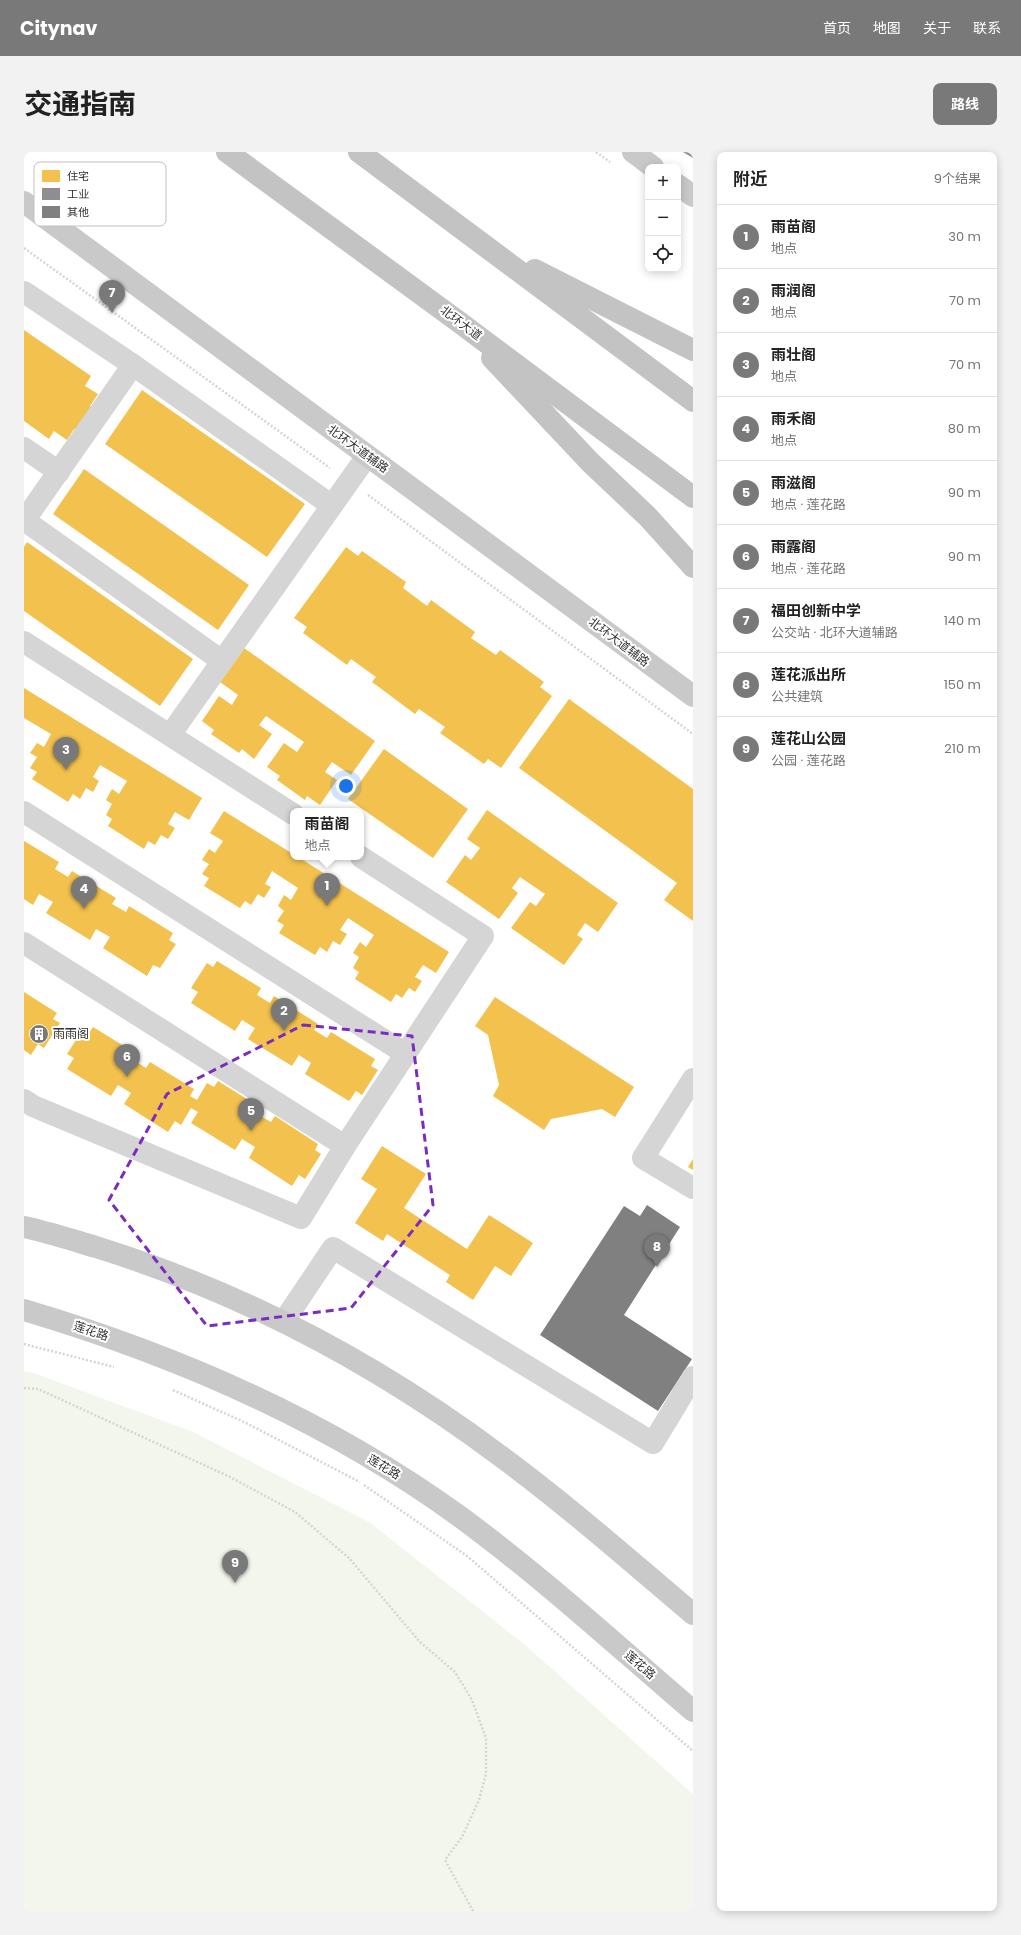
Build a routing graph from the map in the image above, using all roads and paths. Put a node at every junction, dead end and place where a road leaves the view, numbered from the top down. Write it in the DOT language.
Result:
graph roads {
  1 [pos="227,152"];
  2 [pos="359,152"];
  3 [pos="633,152"];
  4 [pos="649,164"];
  5 [pos="681,187"];
  6 [pos="693,196"];
  7 [pos="24,202"];
  8 [pos="34,209"];
  9 [pos="56,226"];
  10 [pos="482,243"];
  11 [pos="24,248"];
  12 [pos="24,292"];
  13 [pos="460,322"];
  14 [pos="693,350"];
  15 [pos="133,365"];
  16 [pos="693,401"];
  17 [pos="24,448"];
  18 [pos="367,456"];
  19 [pos="59,472"];
  20 [pos="348,481"];
  21 [pos="693,497"];
  22 [pos="331,505"];
  23 [pos="24,520"];
  24 [pos="693,568"];
  25 [pos="24,642"];
  26 [pos="222,661"];
  27 [pos="693,696"];
  28 [pos="693,734"];
  29 [pos="170,735"];
  30 [pos="24,812"];
  31 [pos="290,812"];
  32 [pos="364,860"];
  33 [pos="24,943"];
  34 [pos="406,1054"];
  35 [pos="693,1079"];
  36 [pos="24,1100"];
  37 [pos="345,1146"];
  38 [pos="693,1188"];
  39 [pos="24,1226"];
  40 [pos="24,1310"];
  41 [pos="284,1321"];
  42 [pos="24,1344"];
  43 [pos="115,1368"];
  44 [pos="693,1377"];
  45 [pos="166,1387"];
  46 [pos="24,1388"];
  47 [pos="693,1614"];
  48 [pos="693,1711"];
  49 [pos="693,1751"];
  50 [pos="473,1911"];
  1 -- 13 [label="highway, 北环大道"];
  2 -- 10 [label="highway"];
  3 -- 4 [label="main road"];
  5 -- 6 [label="main road"];
  7 -- 8 [label="main road, 北环大道辅路"];
  9 -- 18 [label="main road, 北环大道辅路"];
  10 -- 14 [label="highway"];
  10 -- 16 [label="highway"];
  11 -- 20 [label="path"];
  12 -- 15 [label="lane"];
  13 -- 21 [label="highway, 北环大道"];
  13 -- 24 [label="highway"];
  15 -- 19 [label="lane"];
  15 -- 22 [label="lane"];
  17 -- 19 [label="lane"];
  18 -- 20 [label="lane"];
  18 -- 27 [label="main road, 北环大道辅路"];
  19 -- 23 [label="lane"];
  20 -- 22 [label="lane"];
  20 -- 28 [label="path"];
  22 -- 26 [label="lane"];
  23 -- 26 [label="lane"];
  25 -- 29 [label="lane"];
  26 -- 29 [label="lane"];
  29 -- 31 [label="lane"];
  30 -- 34 [label="lane"];
  32 -- 34 [label="lane"];
  33 -- 37 [label="lane"];
  34 -- 37 [label="lane"];
  35 -- 38 [label="lane"];
  36 -- 37 [label="lane"];
  39 -- 41 [label="main road"];
  40 -- 48 [label="main road, 莲花路"];
  41 -- 44 [label="lane"];
  41 -- 47 [label="main road"];
  42 -- 43 [label="path"];
  45 -- 49 [label="path"];
  46 -- 50 [label="path"];
}
